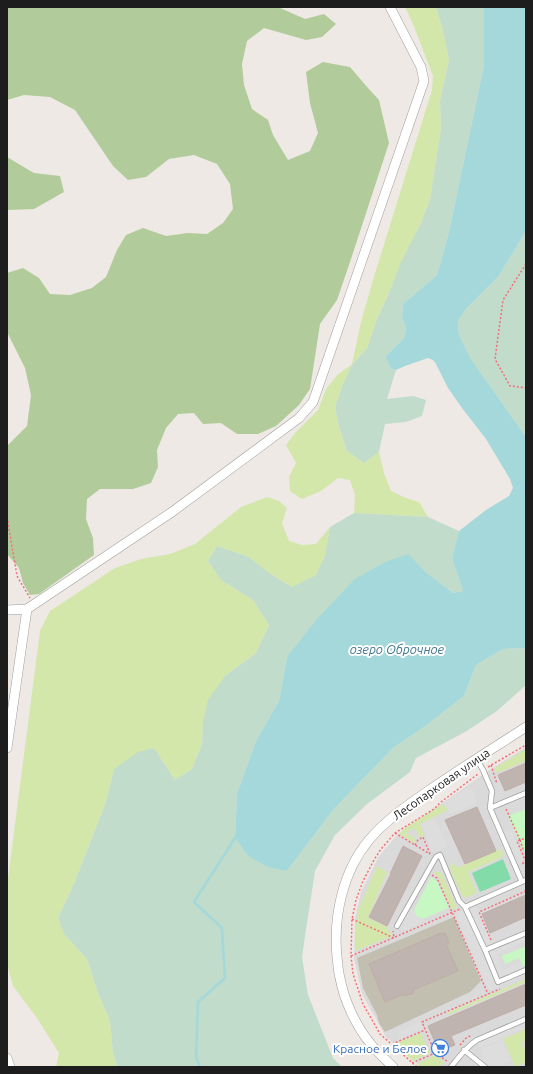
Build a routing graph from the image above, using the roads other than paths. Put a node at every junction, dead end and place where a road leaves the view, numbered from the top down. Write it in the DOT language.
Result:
graph roads {
  1 [pos="390,7"];
  2 [pos="31,607"];
  3 [pos="7,610"];
  4 [pos="526,727"];
  5 [pos="7,748"];
  6 [pos="476,758"];
  7 [pos="526,793"];
  8 [pos="490,808"];
  9 [pos="524,881"];
  10 [pos="465,907"];
  11 [pos="395,928"];
  12 [pos="526,933"];
  13 [pos="484,950"];
  14 [pos="526,970"];
  15 [pos="526,1019"];
  16 [pos="464,1050"];
  17 [pos="7,1058"];
  18 [pos="10,1067"];
  19 [pos="393,1067"];
  20 [pos="451,1067"];
  21 [pos="485,1067"];
  1 -- 2 [label="street"];
  2 -- 3 [label="street"];
  2 -- 5 [label="street"];
  4 -- 6 [label="street, Лесопарковая улица"];
  6 -- 8 [label="lane"];
  6 -- 19 [label="street, Лесопарковая улица"];
  7 -- 8 [label="lane"];
  8 -- 9 [label="lane"];
  9 -- 10 [label="lane"];
  10 -- 11 [label="lane"];
  10 -- 13 [label="lane"];
  12 -- 13 [label="lane"];
  13 -- 14 [label="lane"];
  15 -- 16 [label="lane"];
  16 -- 20 [label="lane"];
  16 -- 21 [label="lane"];
  17 -- 18 [label="street"];
}
